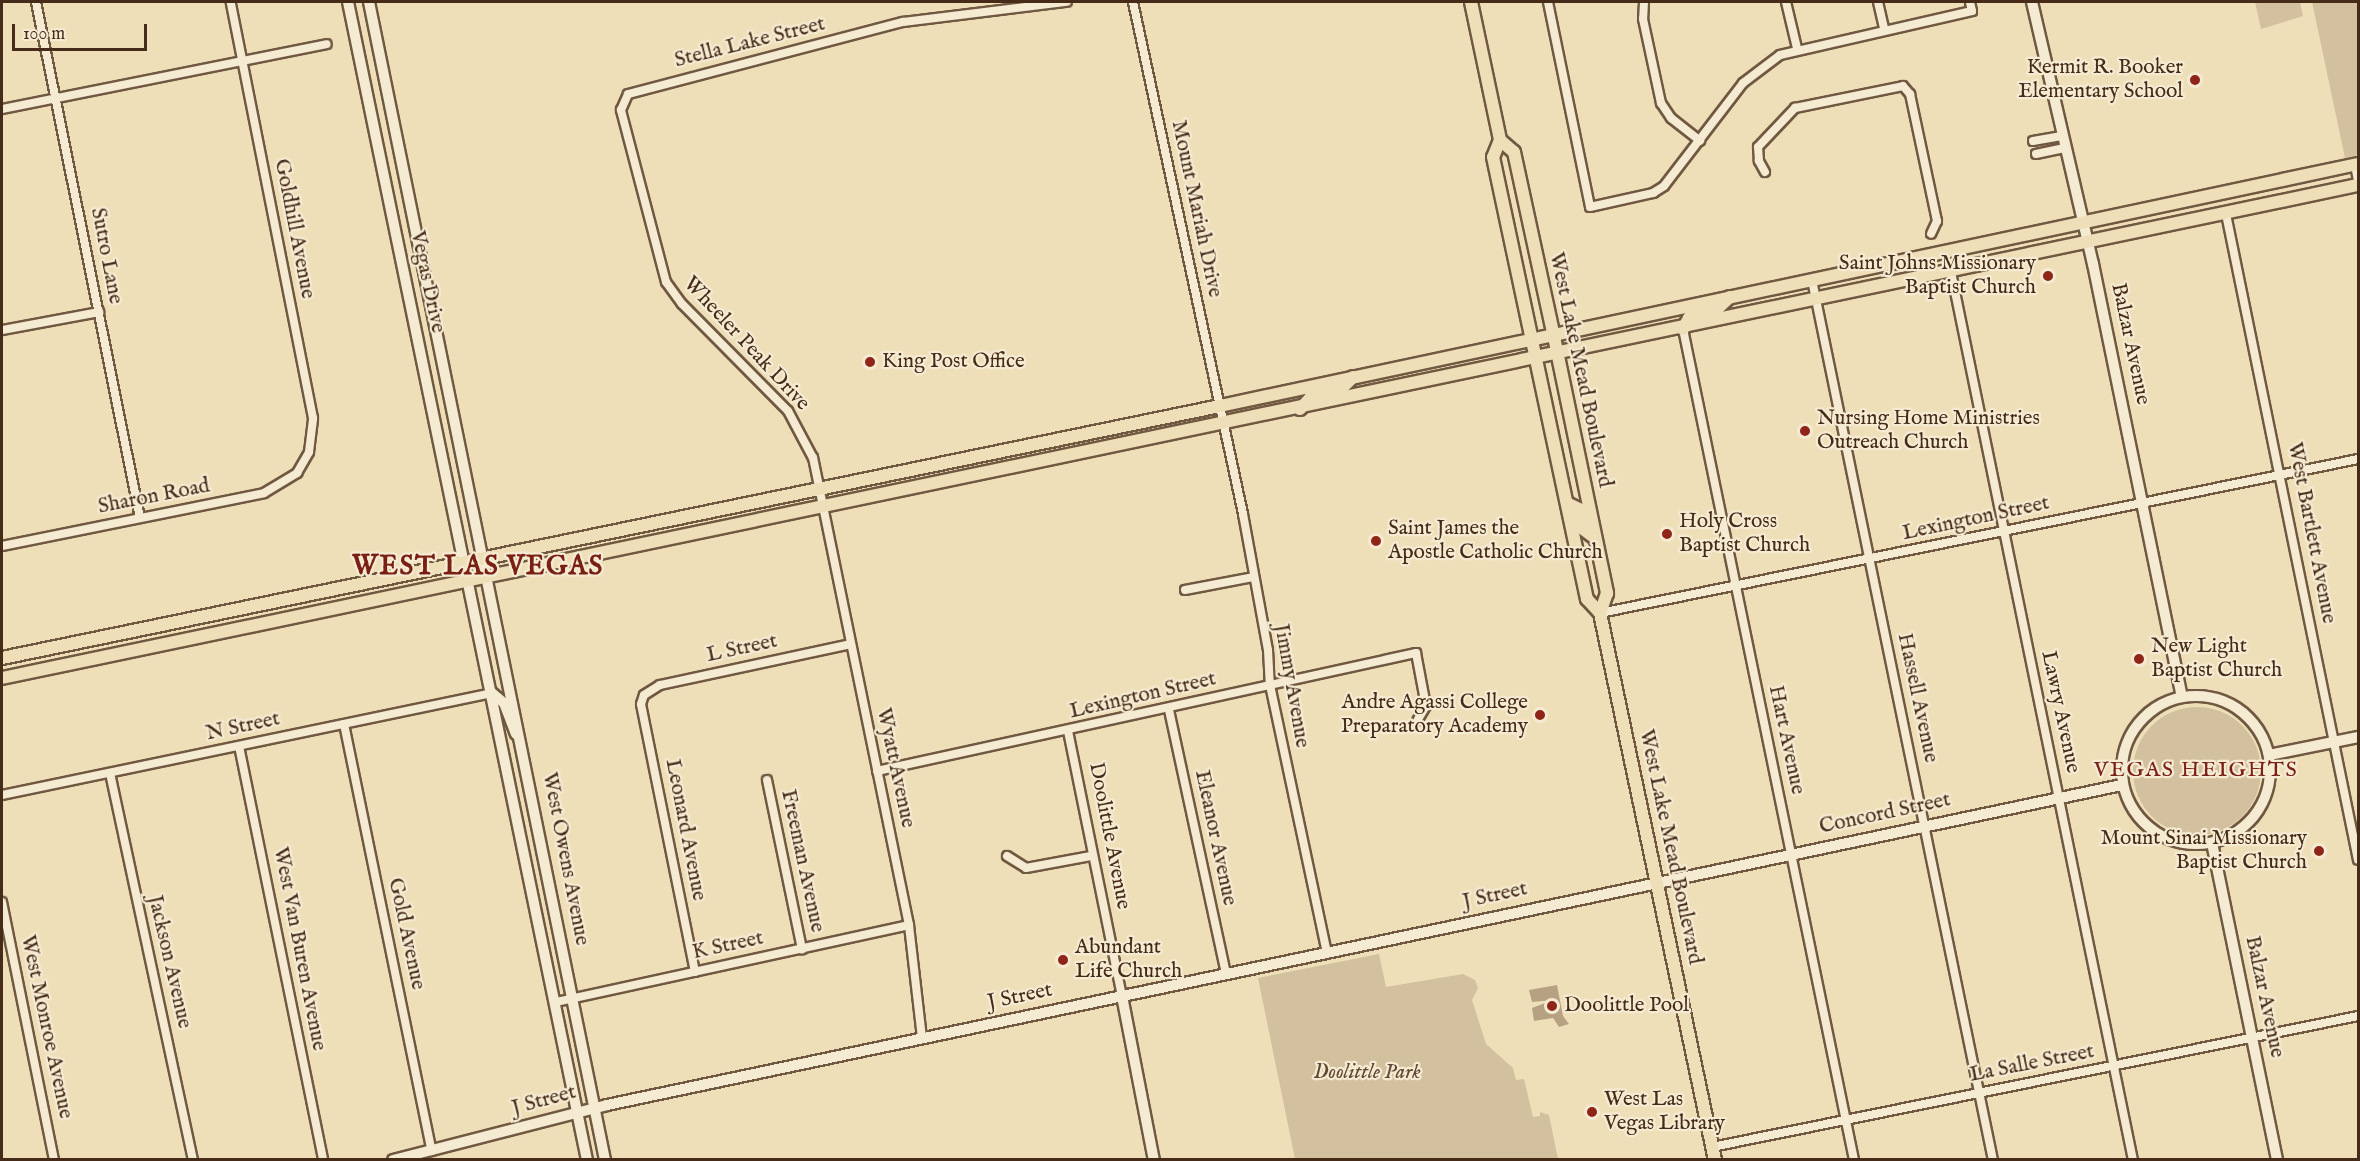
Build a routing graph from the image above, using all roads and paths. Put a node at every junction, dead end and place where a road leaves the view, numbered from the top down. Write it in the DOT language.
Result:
graph roads {
  1 [pos="36,2"];
  2 [pos="231,2"];
  3 [pos="348,2"];
  4 [pos="369,2"];
  5 [pos="1066,2"];
  6 [pos="1133,2"];
  7 [pos="1472,2"];
  8 [pos="1548,2"];
  9 [pos="1644,2"];
  10 [pos="1786,2"];
  11 [pos="1878,2"];
  12 [pos="1970,2"];
  13 [pos="2032,2"];
  14 [pos="1884,29"];
  15 [pos="327,44"];
  16 [pos="1797,48"];
  17 [pos="243,62"];
  18 [pos="56,99"];
  19 [pos="623,99"];
  20 [pos="2,109"];
  21 [pos="392,111"];
  22 [pos="372,115"];
  23 [pos="2062,136"];
  24 [pos="1500,140"];
  25 [pos="1700,141"];
  26 [pos="2033,141"];
  27 [pos="2064,147"];
  28 [pos="2036,154"];
  29 [pos="2357,164"];
  30 [pos="1765,172"];
  31 [pos="2358,183"];
  32 [pos="2226,214"];
  33 [pos="2082,225"];
  34 [pos="1931,234"];
  35 [pos="2087,244"];
  36 [pos="1951,272"];
  37 [pos="1812,280"];
  38 [pos="1731,296"];
  39 [pos="1817,300"];
  40 [pos="99,312"];
  41 [pos="1683,328"];
  42 [pos="2,330"];
  43 [pos="1553,332"];
  44 [pos="1532,337"];
  45 [pos="1557,355"];
  46 [pos="1537,359"];
  47 [pos="1353,376"];
  48 [pos="1220,406"];
  49 [pos="1300,409"];
  50 [pos="1224,424"];
  51 [pos="2358,459"];
  52 [pos="304,463"];
  53 [pos="2281,475"];
  54 [pos="820,488"];
  55 [pos="1567,503"];
  56 [pos="2142,503"];
  57 [pos="824,507"];
  58 [pos="140,518"];
  59 [pos="2004,531"];
  60 [pos="1595,538"];
  61 [pos="2,546"];
  62 [pos="1870,558"];
  63 [pos="487,566"];
  64 [pos="467,570"];
  65 [pos="1253,577"];
  66 [pos="1736,586"];
  67 [pos="1185,590"];
  68 [pos="1600,613"];
  69 [pos="851,644"];
  70 [pos="2,658"];
  71 [pos="2,678"];
  72 [pos="1270,685"];
  73 [pos="492,693"];
  74 [pos="644,695"];
  75 [pos="2182,696"];
  76 [pos="1169,710"];
  77 [pos="1417,721"];
  78 [pos="344,724"];
  79 [pos="1068,731"];
  80 [pos="2358,737"];
  81 [pos="2335,742"];
  82 [pos="239,746"];
  83 [pos="523,748"];
  84 [pos="2269,755"];
  85 [pos="877,771"];
  86 [pos="110,773"];
  87 [pos="767,780"];
  88 [pos="2122,785"];
  89 [pos="2,795"];
  90 [pos="2059,798"];
  91 [pos="1925,826"];
  92 [pos="2212,843"];
  93 [pos="544,851"];
  94 [pos="1791,853"];
  95 [pos="525,855"];
  96 [pos="1007,856"];
  97 [pos="1091,856"];
  98 [pos="2358,860"];
  99 [pos="1657,880"];
  100 [pos="2,902"];
  101 [pos="909,925"];
  102 [pos="802,949"];
  103 [pos="1328,952"];
  104 [pos="695,972"];
  105 [pos="1226,974"];
  106 [pos="1122,996"];
  107 [pos="573,998"];
  108 [pos="556,1002"];
  109 [pos="2358,1016"];
  110 [pos="922,1038"];
  111 [pos="2253,1038"];
  112 [pos="2114,1065"];
  113 [pos="1980,1093"];
  114 [pos="595,1108"];
  115 [pos="578,1113"];
  116 [pos="1845,1120"];
  117 [pos="432,1151"];
  118 [pos="1714,1153"];
  119 [pos="54,1160"];
  120 [pos="193,1160"];
  121 [pos="323,1160"];
  122 [pos="393,1160"];
  123 [pos="587,1160"];
  124 [pos="605,1160"];
  125 [pos="1154,1160"];
  126 [pos="1854,1160"];
  127 [pos="1993,1160"];
  128 [pos="2133,1160"];
  129 [pos="2277,1160"];
  1 -- 18 [label="street, Sutro Lane"];
  2 -- 17 [label="street, Goldhill Avenue"];
  3 -- 22 [label="street, Vegas Drive"];
  4 -- 21 [label="street, Vegas Drive"];
  5 -- 19 [label="street, Stella Lake Street"];
  6 -- 48 [label="street, Mount Mariah Drive"];
  7 -- 24 [label="main road, West Lake Mead Boulevard"];
  8 -- 25 [label="street"];
  9 -- 25 [label="street"];
  10 -- 16 [label="street"];
  11 -- 14 [label="street"];
  12 -- 14 [label="street"];
  13 -- 23 [label="street, Balzar Avenue"];
  14 -- 16 [label="street"];
  15 -- 17 [label="street"];
  16 -- 25 [label="street"];
  17 -- 18 [label="street"];
  17 -- 52 [label="street, Goldhill Avenue"];
  18 -- 20 [label="street"];
  18 -- 40 [label="street, Sutro Lane"];
  19 -- 54 [label="street, Wheeler Peak Drive"];
  21 -- 22 [label="street"];
  21 -- 63 [label="street, Vegas Drive"];
  22 -- 64 [label="street, Vegas Drive"];
  23 -- 26 [label="street"];
  23 -- 27 [label="street, Balzar Avenue"];
  24 -- 43 [label="main road, West Lake Mead Boulevard"];
  24 -- 44 [label="main road, West Lake Mead Boulevard"];
  27 -- 28 [label="street"];
  27 -- 33 [label="street, Balzar Avenue"];
  29 -- 31 [label="street"];
  29 -- 33 [label="main road"];
  30 -- 34 [label="street"];
  31 -- 32 [label="main road"];
  32 -- 35 [label="main road"];
  32 -- 53 [label="street, West Bartlett Avenue"];
  33 -- 35 [label="street, Balzar Avenue"];
  33 -- 37 [label="main road"];
  35 -- 36 [label="main road"];
  35 -- 56 [label="street, Balzar Avenue"];
  36 -- 39 [label="main road"];
  36 -- 59 [label="street, Lawry Avenue"];
  37 -- 38 [label="main road"];
  37 -- 39 [label="street, Hassell Avenue"];
  38 -- 41 [label="main road"];
  38 -- 43 [label="main road"];
  39 -- 41 [label="main road"];
  39 -- 62 [label="street, Hassell Avenue"];
  40 -- 42 [label="street"];
  40 -- 58 [label="street, Sutro Lane"];
  41 -- 45 [label="main road"];
  41 -- 66 [label="street, Hart Avenue"];
  43 -- 44 [label="main road"];
  43 -- 45 [label="main road, West Lake Mead Boulevard"];
  44 -- 46 [label="main road, West Lake Mead Boulevard"];
  44 -- 47 [label="main road"];
  45 -- 46 [label="main road"];
  45 -- 60 [label="main road, West Lake Mead Boulevard"];
  46 -- 49 [label="main road"];
  46 -- 55 [label="main road, West Lake Mead Boulevard"];
  47 -- 48 [label="main road"];
  47 -- 49 [label="main road"];
  48 -- 50 [label="street, Mount Mariah Drive"];
  48 -- 54 [label="main road"];
  49 -- 50 [label="main road"];
  50 -- 57 [label="main road"];
  50 -- 65 [label="street, Jimmy Avenue"];
  51 -- 53 [label="street, Lexington Street"];
  52 -- 58 [label="street, Sharon Road"];
  53 -- 56 [label="street, Lexington Street"];
  53 -- 81 [label="street, West Bartlett Avenue"];
  54 -- 57 [label="street, Wheeler Peak Drive"];
  54 -- 63 [label="main road"];
  55 -- 60 [label="main road"];
  55 -- 68 [label="main road, West Lake Mead Boulevard"];
  56 -- 59 [label="street, Lexington Street"];
  56 -- 75 [label="street, Balzar Avenue"];
  57 -- 63 [label="main road"];
  57 -- 69 [label="street, Wyatt Avenue"];
  58 -- 61 [label="street, Sharon Road"];
  59 -- 62 [label="street, Lexington Street"];
  59 -- 90 [label="street, Lawry Avenue"];
  60 -- 68 [label="main road, West Lake Mead Boulevard"];
  62 -- 66 [label="street, Lexington Street"];
  62 -- 91 [label="street, Hassell Avenue"];
  63 -- 64 [label="main road"];
  63 -- 64 [label="main road"];
  63 -- 83 [label="street, West Owens Avenue"];
  64 -- 70 [label="main road"];
  64 -- 71 [label="main road"];
  64 -- 73 [label="street, West Owens Avenue"];
  65 -- 67 [label="street"];
  65 -- 72 [label="street, Jimmy Avenue"];
  66 -- 68 [label="street, Lexington Street"];
  66 -- 94 [label="street, Hart Avenue"];
  68 -- 99 [label="main road, West Lake Mead Boulevard"];
  69 -- 74 [label="street, L Street"];
  69 -- 85 [label="street, Wyatt Avenue"];
  72 -- 76 [label="street, Lexington Street"];
  72 -- 77 [label="street, Lexington Street"];
  72 -- 103 [label="street, Jimmy Avenue"];
  73 -- 78 [label="street, N Street"];
  73 -- 83 [label="street"];
  73 -- 95 [label="street, West Owens Avenue"];
  74 -- 104 [label="street, Leonard Avenue"];
  75 -- 84 [label="street"];
  75 -- 88 [label="street"];
  76 -- 79 [label="street, Lexington Street"];
  76 -- 105 [label="street, Eleanor Avenue"];
  78 -- 82 [label="street, N Street"];
  78 -- 117 [label="street, Gold Avenue"];
  79 -- 85 [label="street, Lexington Street"];
  79 -- 97 [label="street, Doolittle Avenue"];
  80 -- 81 [label="street"];
  81 -- 84 [label="street"];
  81 -- 98 [label="street, West Bartlett Avenue"];
  82 -- 86 [label="street, N Street"];
  82 -- 121 [label="street, West Van Buren Avenue"];
  83 -- 93 [label="street, West Owens Avenue"];
  84 -- 92 [label="street"];
  85 -- 101 [label="street, Wyatt Avenue"];
  86 -- 89 [label="street, N Street"];
  86 -- 120 [label="street, Jackson Avenue"];
  87 -- 102 [label="street, Freeman Avenue"];
  88 -- 90 [label="street, Concord Street"];
  88 -- 92 [label="street"];
  90 -- 91 [label="street, Concord Street"];
  90 -- 112 [label="street, Lawry Avenue"];
  91 -- 94 [label="street, Concord Street"];
  91 -- 113 [label="street, Hassell Avenue"];
  92 -- 111 [label="street, Balzar Avenue"];
  93 -- 95 [label="street"];
  93 -- 107 [label="street, West Owens Avenue"];
  94 -- 99 [label="street, Concord Street"];
  94 -- 116 [label="street, Hart Avenue"];
  95 -- 108 [label="street, West Owens Avenue"];
  96 -- 97 [label="street"];
  97 -- 106 [label="street, Doolittle Avenue"];
  99 -- 103 [label="street, J Street"];
  99 -- 118 [label="main road, West Lake Mead Boulevard"];
  100 -- 119 [label="street, West Monroe Avenue"];
  101 -- 102 [label="street, K Street"];
  101 -- 110 [label="street, Wyatt Avenue"];
  102 -- 104 [label="street, K Street"];
  103 -- 105 [label="street, J Street"];
  104 -- 107 [label="street, K Street"];
  105 -- 106 [label="street, J Street"];
  106 -- 110 [label="street, J Street"];
  106 -- 125 [label="street, Doolittle Avenue"];
  107 -- 108 [label="street, K Street"];
  107 -- 114 [label="street, West Owens Avenue"];
  108 -- 115 [label="street, West Owens Avenue"];
  109 -- 111 [label="street, La Salle Street"];
  110 -- 114 [label="street, J Street"];
  111 -- 112 [label="street, La Salle Street"];
  111 -- 129 [label="street, Balzar Avenue"];
  112 -- 113 [label="street, La Salle Street"];
  112 -- 128 [label="street, Lawry Avenue"];
  113 -- 116 [label="street, La Salle Street"];
  113 -- 127 [label="street, Hassell Avenue"];
  114 -- 115 [label="street, J Street"];
  114 -- 124 [label="street, West Owens Avenue"];
  115 -- 117 [label="street, J Street"];
  115 -- 123 [label="street, West Owens Avenue"];
  116 -- 118 [label="street, La Salle Street"];
  116 -- 126 [label="street, Hart Avenue"];
  117 -- 122 [label="street, J Street"];
}
